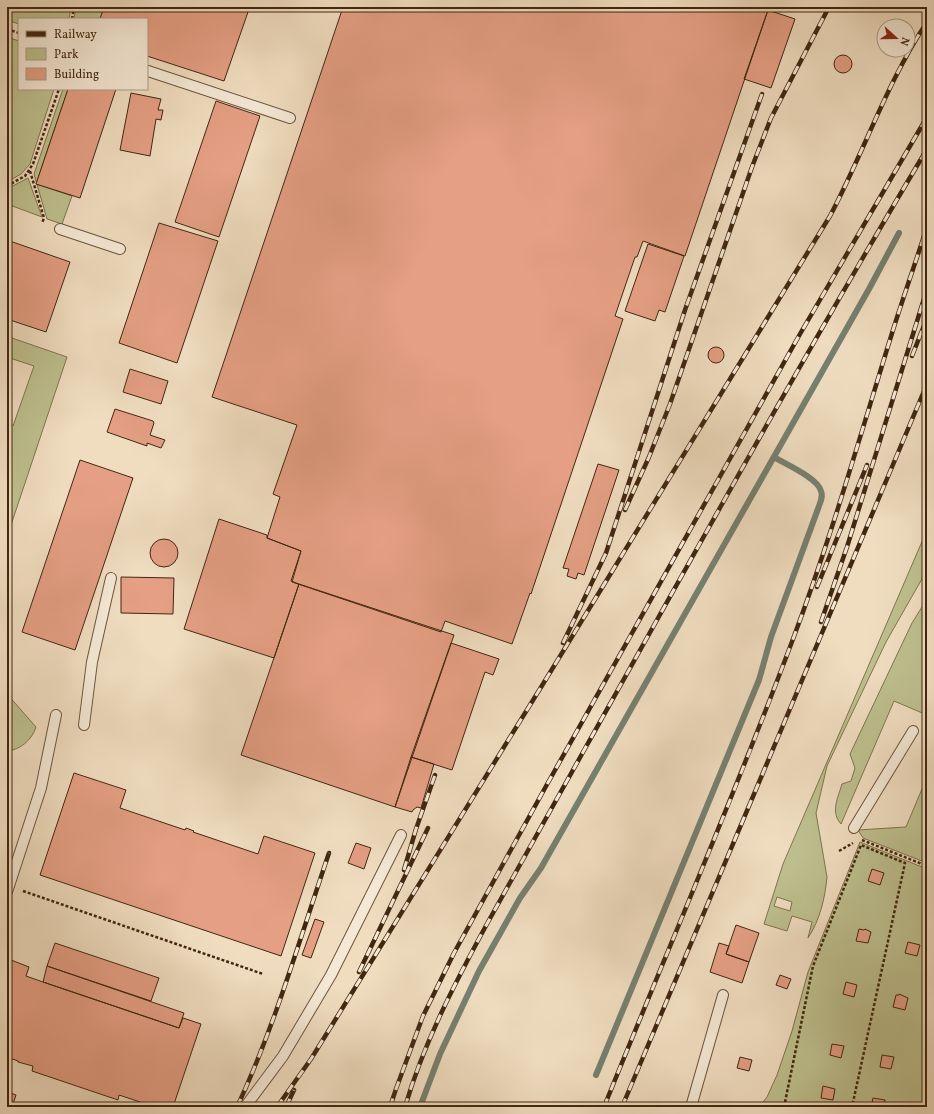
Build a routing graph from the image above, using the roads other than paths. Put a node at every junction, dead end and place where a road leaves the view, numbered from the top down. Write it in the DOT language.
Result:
graph roads {
  1 [pos="148,71"];
  2 [pos="290,118"];
  3 [pos="60,229"];
  4 [pos="120,249"];
  5 [pos="111,578"];
  6 [pos="56,715"];
  7 [pos="84,725"];
  8 [pos="914,731"];
  9 [pos="854,828"];
  10 [pos="401,835"];
  11 [pos="8,889"];
  12 [pos="723,994"];
  13 [pos="245,1107"];
  14 [pos="691,1107"];
  1 -- 2 [label="lane"];
  3 -- 4 [label="lane"];
  5 -- 7 [label="lane"];
  6 -- 11 [label="lane"];
  8 -- 9 [label="lane"];
  10 -- 13 [label="lane"];
  12 -- 14 [label="lane"];
}
